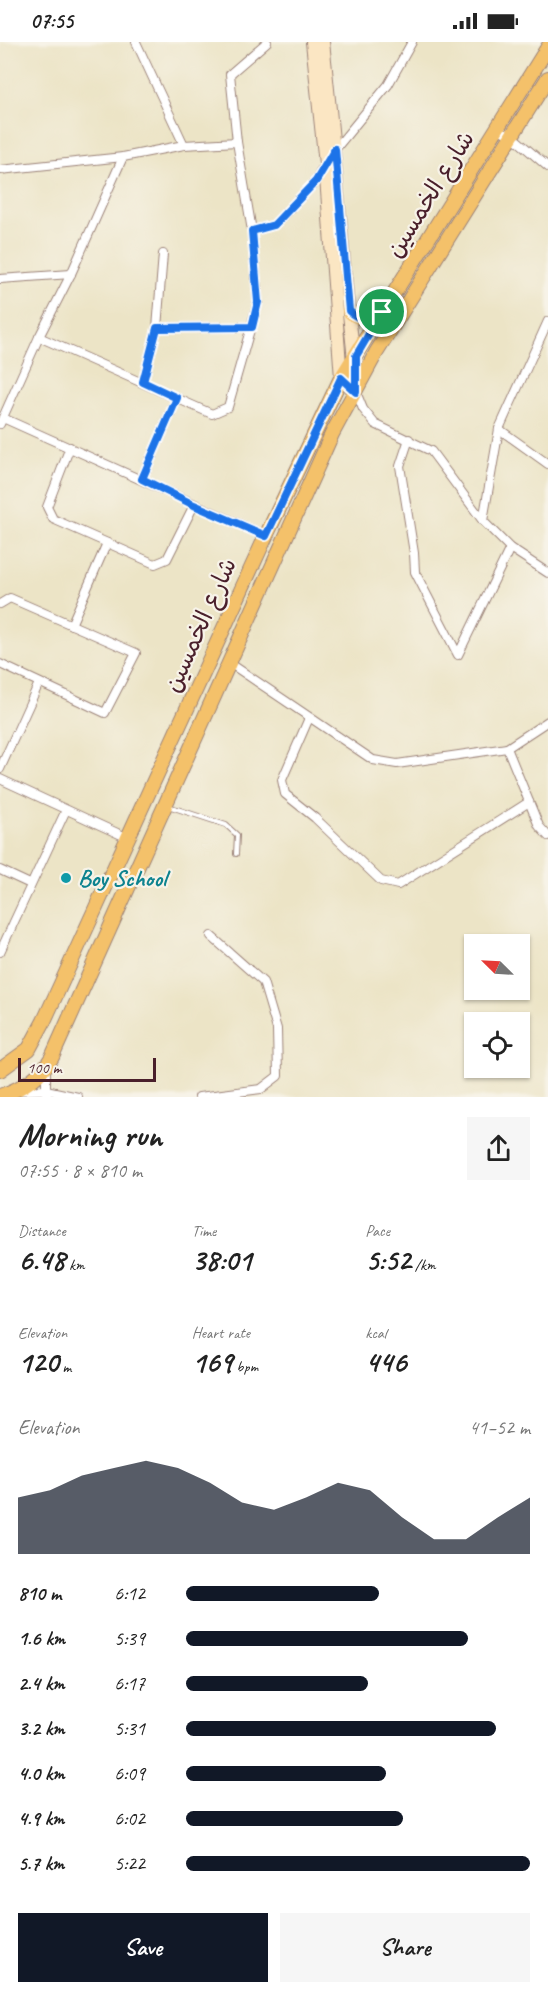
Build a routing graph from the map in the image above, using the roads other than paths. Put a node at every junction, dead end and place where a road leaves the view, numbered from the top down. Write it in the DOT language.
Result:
graph roads {
  1 [pos="136,42"];
  2 [pos="267,42"];
  3 [pos="312,42"];
  4 [pos="322,42"];
  5 [pos="412,42"];
  6 [pos="548,47"];
  7 [pos="548,78"];
  8 [pos="498,129"];
  9 [pos="512,136"];
  10 [pos="237,142"];
  11 [pos="184,145"];
  12 [pos="335,149"];
  13 [pos="123,157"];
  14 [pos="325,164"];
  15 [pos="548,167"];
  16 [pos="0,170"];
  17 [pos="252,231"];
  18 [pos="163,254"];
  19 [pos="71,274"];
  20 [pos="0,279"];
  21 [pos="349,311"];
  22 [pos="382,312"];
  23 [pos="548,321"];
  24 [pos="252,327"];
  25 [pos="157,328"];
  26 [pos="39,337"];
  27 [pos="356,356"];
  28 [pos="341,378"];
  29 [pos="143,382"];
  30 [pos="356,392"];
  31 [pos="177,398"];
  32 [pos="2,421"];
  33 [pos="499,429"];
  34 [pos="409,439"];
  35 [pos="70,447"];
  36 [pos="548,464"];
  37 [pos="142,479"];
  38 [pos="194,505"];
  39 [pos="483,521"];
  40 [pos="266,536"];
  41 [pos="106,543"];
  42 [pos="510,548"];
  43 [pos="548,573"];
  44 [pos="0,604"];
  45 [pos="71,625"];
  46 [pos="228,662"];
  47 [pos="0,664"];
  48 [pos="39,683"];
  49 [pos="309,718"];
  50 [pos="548,721"];
  51 [pos="507,748"];
  52 [pos="0,769"];
  53 [pos="0,779"];
  54 [pos="529,802"];
  55 [pos="164,805"];
  56 [pos="66,810"];
  57 [pos="548,836"];
  58 [pos="128,838"];
  59 [pos="236,854"];
  60 [pos="0,870"];
  61 [pos="30,884"];
  62 [pos="211,936"];
  63 [pos="0,951"];
  64 [pos="46,1067"];
  65 [pos="0,1070"];
  66 [pos="15,1091"];
  67 [pos="46,1094"];
  68 [pos="0,1096"];
  69 [pos="78,1097"];
  70 [pos="199,1097"];
  1 -- 11 [label="street"];
  2 -- 10 [label="street"];
  3 -- 14 [label="street"];
  4 -- 12 [label="street"];
  5 -- 12 [label="street"];
  6 -- 8 [label="main road, شارع الخمسين"];
  7 -- 9 [label="main road, شارع الخمسين"];
  8 -- 9 [label="street"];
  8 -- 22 [label="main road, شارع الخمسين"];
  9 -- 15 [label="street"];
  9 -- 30 [label="main road, شارع الخمسين"];
  10 -- 11 [label="street"];
  10 -- 17 [label="street"];
  11 -- 13 [label="street"];
  12 -- 14 [label="street"];
  12 -- 21 [label="street"];
  13 -- 16 [label="street"];
  13 -- 19 [label="street"];
  14 -- 17 [label="street"];
  14 -- 28 [label="street"];
  17 -- 24 [label="street"];
  18 -- 25 [label="street"];
  19 -- 20 [label="street"];
  19 -- 26 [label="street"];
  21 -- 22 [label="main road"];
  21 -- 27 [label="street"];
  22 -- 27 [label="main road, شارع الخمسين"];
  23 -- 33 [label="street"];
  24 -- 25 [label="street"];
  24 -- 31 [label="street"];
  25 -- 29 [label="street"];
  26 -- 29 [label="street"];
  26 -- 32 [label="street"];
  27 -- 28 [label="main road, شارع الخمسين"];
  27 -- 30 [label="street"];
  28 -- 30 [label="street"];
  28 -- 40 [label="main road, شارع الخمسين"];
  29 -- 31 [label="street"];
  30 -- 34 [label="street"];
  30 -- 46 [label="main road, شارع الخمسين"];
  31 -- 37 [label="street"];
  32 -- 35 [label="street"];
  33 -- 36 [label="street"];
  33 -- 39 [label="street"];
  34 -- 39 [label="street"];
  34 -- 42 [label="street"];
  35 -- 37 [label="street"];
  35 -- 41 [label="street"];
  37 -- 38 [label="street"];
  38 -- 40 [label="street"];
  38 -- 41 [label="street"];
  39 -- 42 [label="street"];
  40 -- 58 [label="main road, شارع الخمسين"];
  41 -- 45 [label="street"];
  42 -- 43 [label="street"];
  44 -- 45 [label="street"];
  45 -- 48 [label="street"];
  46 -- 49 [label="street"];
  46 -- 55 [label="main road, شارع الخمسين"];
  47 -- 48 [label="street"];
  48 -- 52 [label="street"];
  49 -- 51 [label="street"];
  49 -- 54 [label="street"];
  50 -- 51 [label="street"];
  51 -- 54 [label="street"];
  53 -- 56 [label="street"];
  54 -- 57 [label="street"];
  55 -- 59 [label="lane"];
  55 -- 64 [label="main road, شارع الخمسين"];
  56 -- 58 [label="street"];
  56 -- 61 [label="street"];
  58 -- 65 [label="main road, شارع الخمسين"];
  60 -- 61 [label="street"];
  61 -- 63 [label="street"];
  62 -- 70 [label="street"];
  64 -- 66 [label="main road, شارع الخمسين"];
  64 -- 67 [label="street"];
  66 -- 67 [label="street"];
  66 -- 68 [label="main road, شارع الخمسين"];
  67 -- 69 [label="street"];
}
